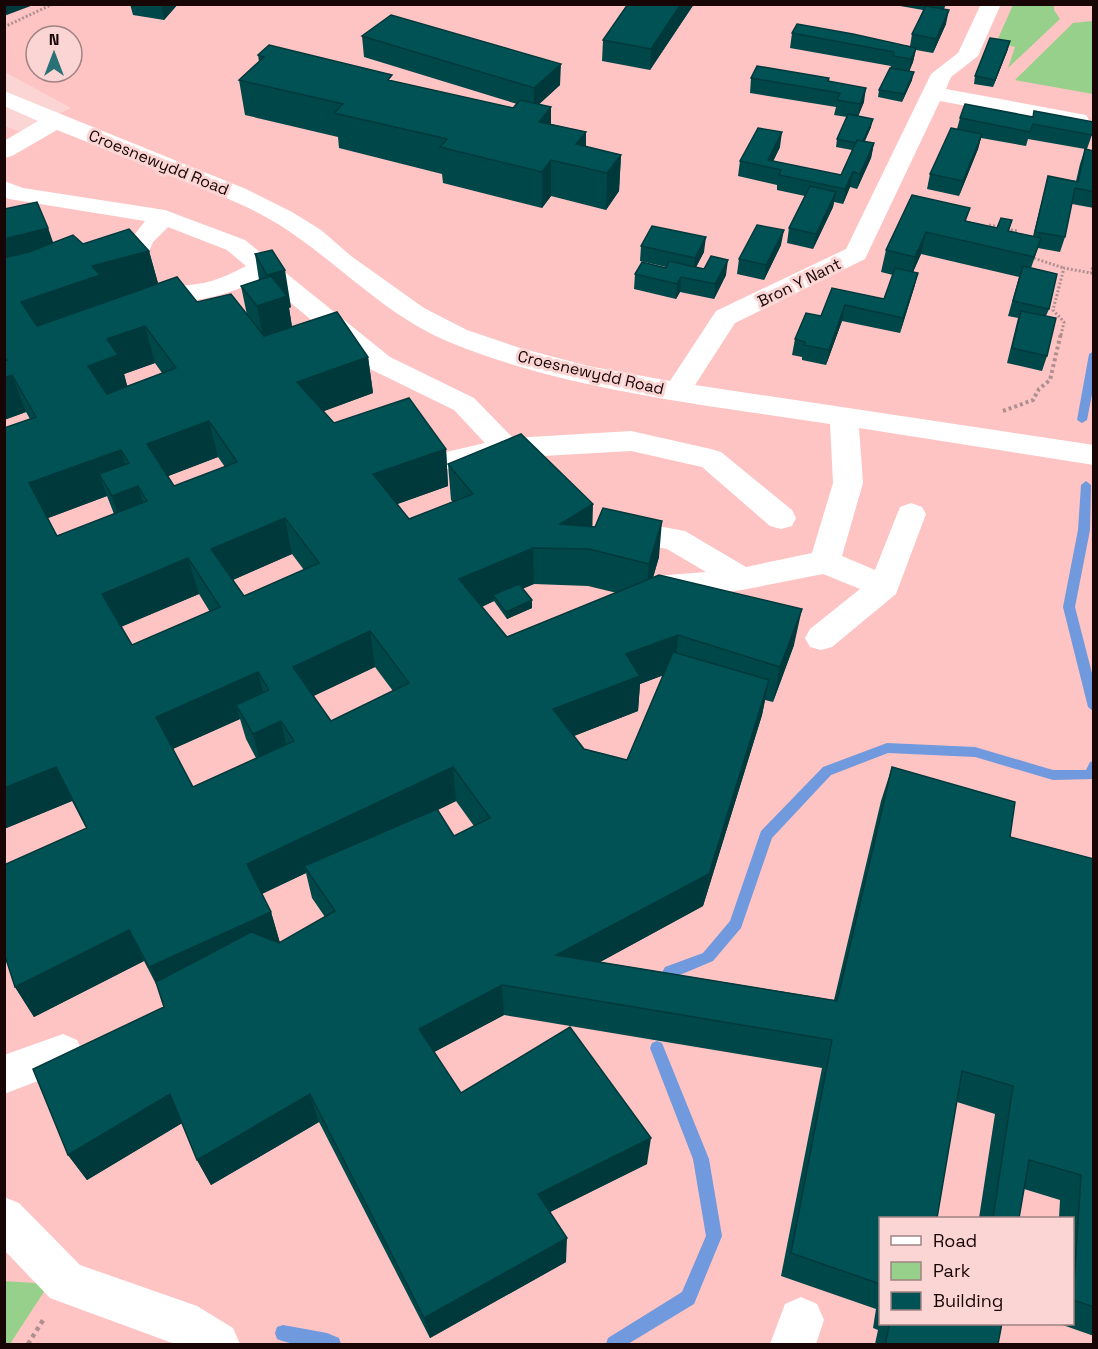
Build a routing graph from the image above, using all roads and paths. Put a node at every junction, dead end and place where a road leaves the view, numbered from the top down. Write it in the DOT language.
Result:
graph roads {
  1 [pos="53,4"];
  2 [pos="991,4"];
  3 [pos="4,27"];
  4 [pos="932,93"];
  5 [pos="4,97"];
  6 [pos="55,121"];
  7 [pos="1083,121"];
  8 [pos="4,151"];
  9 [pos="4,188"];
  10 [pos="165,217"];
  11 [pos="989,225"];
  12 [pos="1014,241"];
  13 [pos="1022,254"];
  14 [pos="1094,263"];
  15 [pos="262,267"];
  16 [pos="1064,268"];
  17 [pos="186,296"];
  18 [pos="132,314"];
  19 [pos="677,391"];
  20 [pos="844,417"];
  21 [pos="984,437"];
  22 [pos="506,448"];
  23 [pos="1094,455"];
  24 [pos="452,460"];
  25 [pos="912,513"];
  26 [pos="782,518"];
  27 [pos="620,549"];
  28 [pos="825,562"];
  29 [pos="742,579"];
  30 [pos="885,586"];
  31 [pos="650,587"];
  32 [pos="821,638"];
  33 [pos="63,1053"];
  34 [pos="4,1076"];
  35 [pos="4,1218"];
  36 [pos="217,1344"];
  1 -- 3 [label="path"];
  2 -- 4 [label="street, Bron Y Nant"];
  4 -- 7 [label="street"];
  4 -- 19 [label="street, Bron Y Nant"];
  5 -- 6 [label="street, Croesnewydd Road"];
  6 -- 8 [label="street"];
  6 -- 19 [label="street, Croesnewydd Road"];
  9 -- 10 [label="street"];
  10 -- 15 [label="street"];
  10 -- 17 [label="street"];
  11 -- 12 [label="path"];
  13 -- 16 [label="path"];
  14 -- 16 [label="path"];
  15 -- 17 [label="street"];
  15 -- 22 [label="street"];
  16 -- 21 [label="path"];
  17 -- 18 [label="street"];
  19 -- 20 [label="street, Croesnewydd Road"];
  20 -- 21 [label="street, Croesnewydd Road"];
  20 -- 28 [label="street"];
  21 -- 23 [label="street, Croesnewydd Road"];
  22 -- 24 [label="street"];
  22 -- 26 [label="street"];
  25 -- 30 [label="street"];
  27 -- 29 [label="street"];
  28 -- 29 [label="street"];
  28 -- 30 [label="street"];
  29 -- 31 [label="street"];
  30 -- 32 [label="street"];
  33 -- 34 [label="street"];
  35 -- 36 [label="street"];
}
